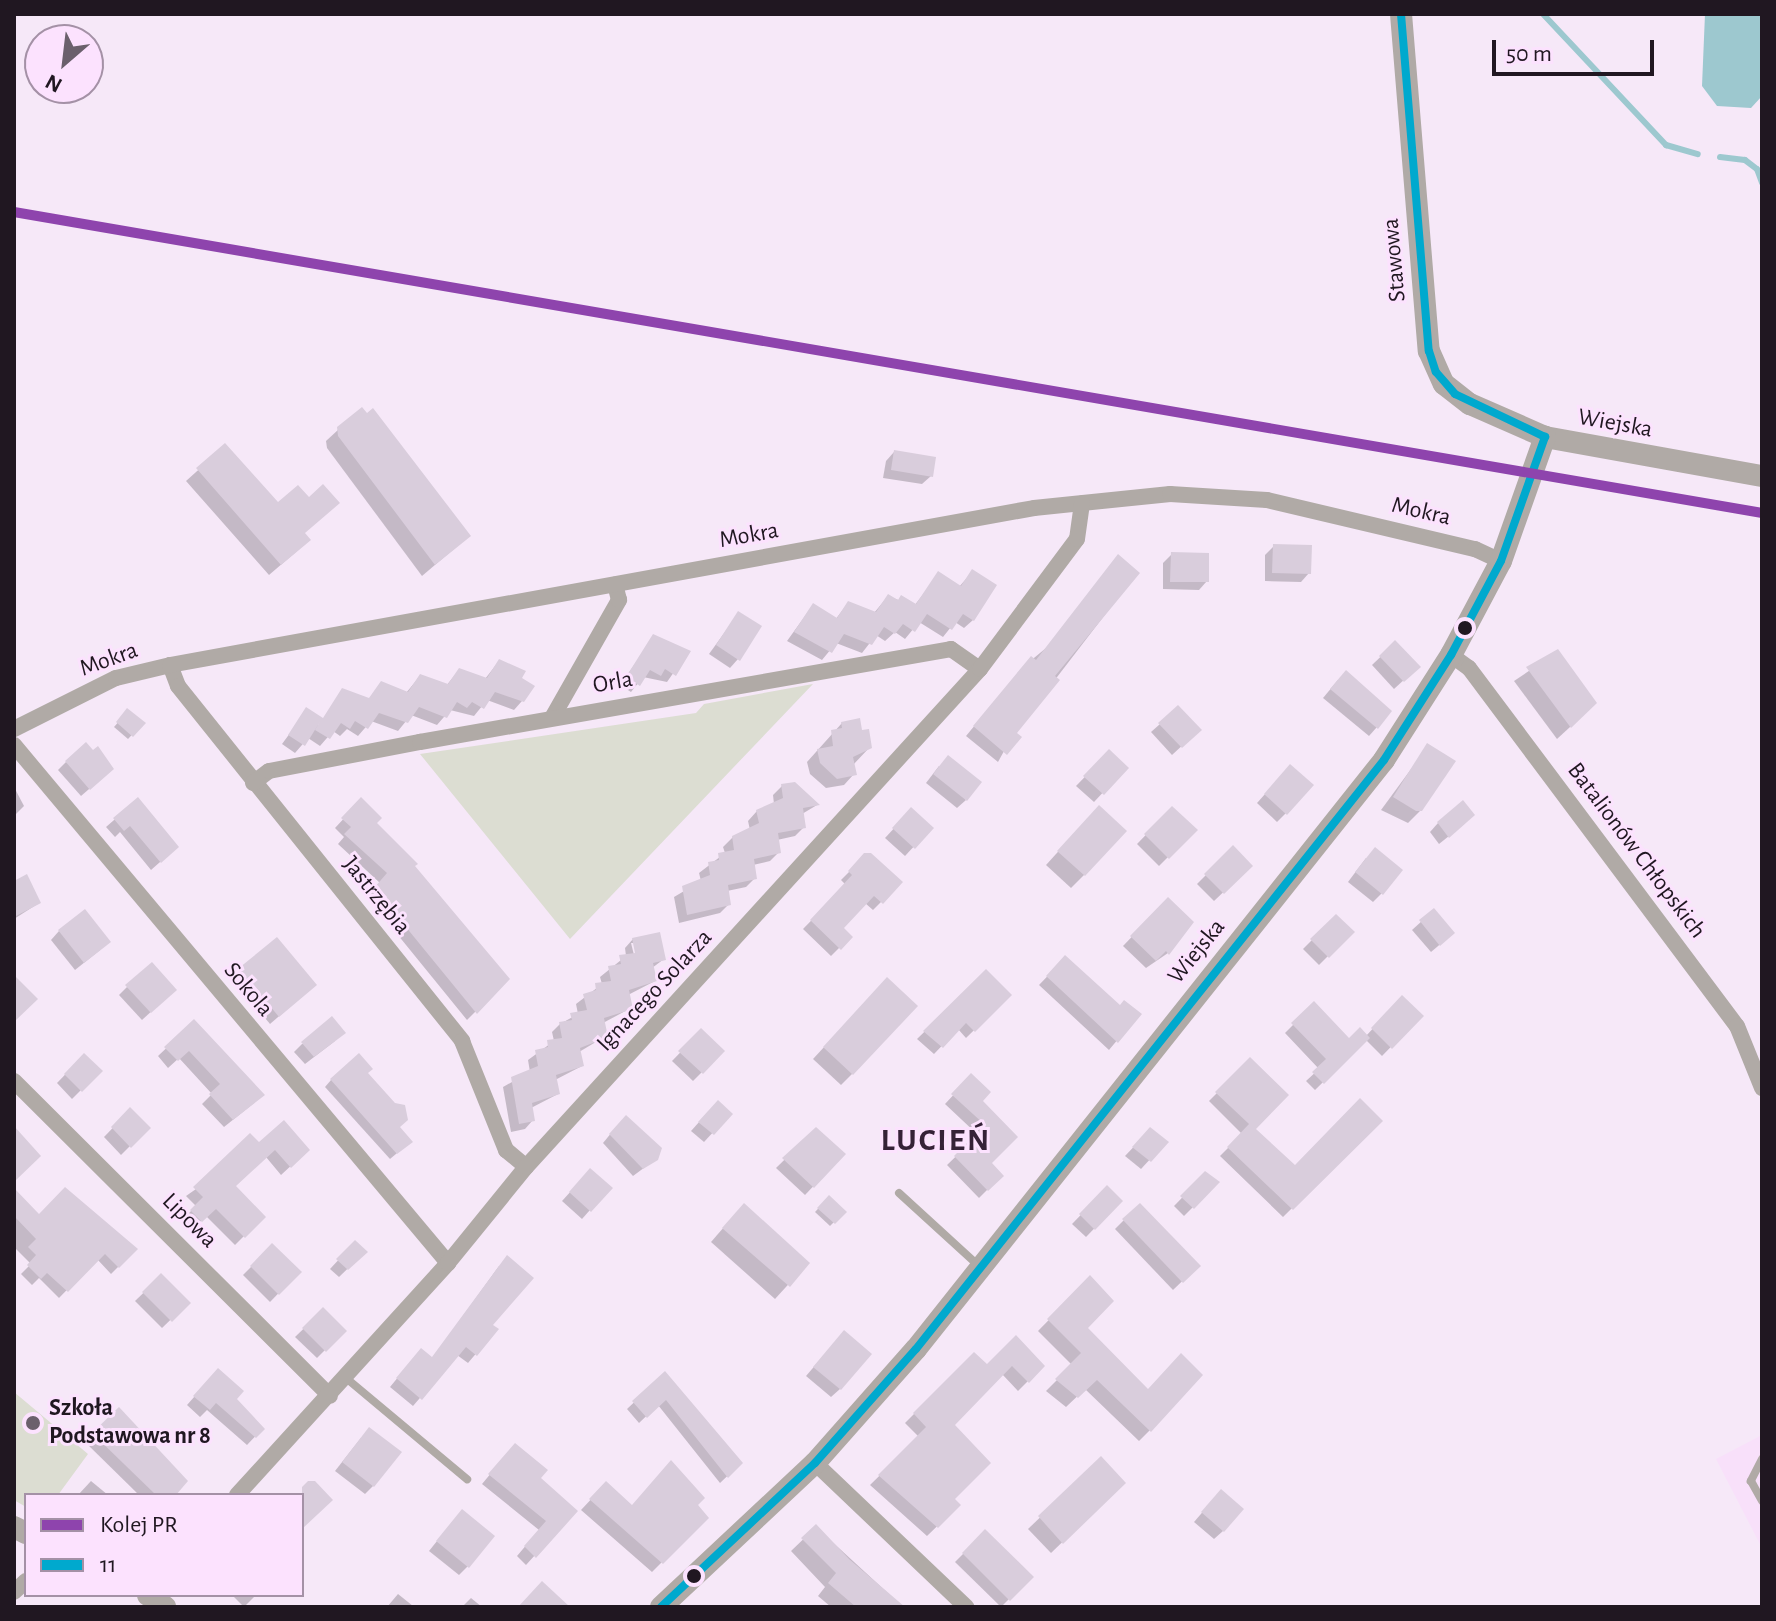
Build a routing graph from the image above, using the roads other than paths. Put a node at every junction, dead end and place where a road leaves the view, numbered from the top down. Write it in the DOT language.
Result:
graph roads {
  1 [pos="1401,14"];
  2 [pos="1545,437"];
  3 [pos="1762,476"];
  4 [pos="1082,503"];
  5 [pos="1501,561"];
  6 [pos="615,584"];
  7 [pos="1451,655"];
  8 [pos="170,665"];
  9 [pos="980,669"];
  10 [pos="552,718"];
  11 [pos="14,729"];
  12 [pos="14,745"];
  13 [pos="253,783"];
  14 [pos="14,1081"];
  15 [pos="1762,1088"];
  16 [pos="526,1167"];
  17 [pos="899,1193"];
  18 [pos="448,1263"];
  19 [pos="981,1268"];
  20 [pos="346,1378"];
  21 [pos="330,1396"];
  22 [pos="1762,1459"];
  23 [pos="815,1463"];
  24 [pos="467,1479"];
  25 [pos="239,1493"];
  26 [pos="1762,1501"];
  27 [pos="661,1607"];
  28 [pos="966,1607"];
  1 -- 2 [label="street, Stawowa"];
  2 -- 3 [label="street, Wiejska"];
  2 -- 5 [label="street, Wiejska"];
  4 -- 5 [label="street, Mokra"];
  4 -- 6 [label="street, Mokra"];
  4 -- 9 [label="street, Ignacego Solarza"];
  5 -- 7 [label="street, Wiejska"];
  6 -- 8 [label="street, Mokra"];
  6 -- 10 [label="street"];
  7 -- 15 [label="street, Batalionów Chłopskich"];
  7 -- 19 [label="street, Wiejska"];
  8 -- 11 [label="street, Mokra"];
  8 -- 13 [label="street, Jastrzębia"];
  9 -- 10 [label="street, Orla"];
  9 -- 16 [label="street, Ignacego Solarza"];
  10 -- 13 [label="street, Orla"];
  12 -- 18 [label="street, Sokola"];
  13 -- 16 [label="street, Jastrzębia"];
  14 -- 21 [label="street, Lipowa"];
  16 -- 18 [label="street, Ignacego Solarza"];
  17 -- 19 [label="lane"];
  18 -- 20 [label="street, Ignacego Solarza"];
  19 -- 23 [label="street, Wiejska"];
  20 -- 21 [label="street, Ignacego Solarza"];
  20 -- 24 [label="lane"];
  21 -- 25 [label="street, Ignacego Solarza"];
  22 -- 26 [label="lane"];
  23 -- 27 [label="street, Wiejska"];
  23 -- 28 [label="street"];
}
